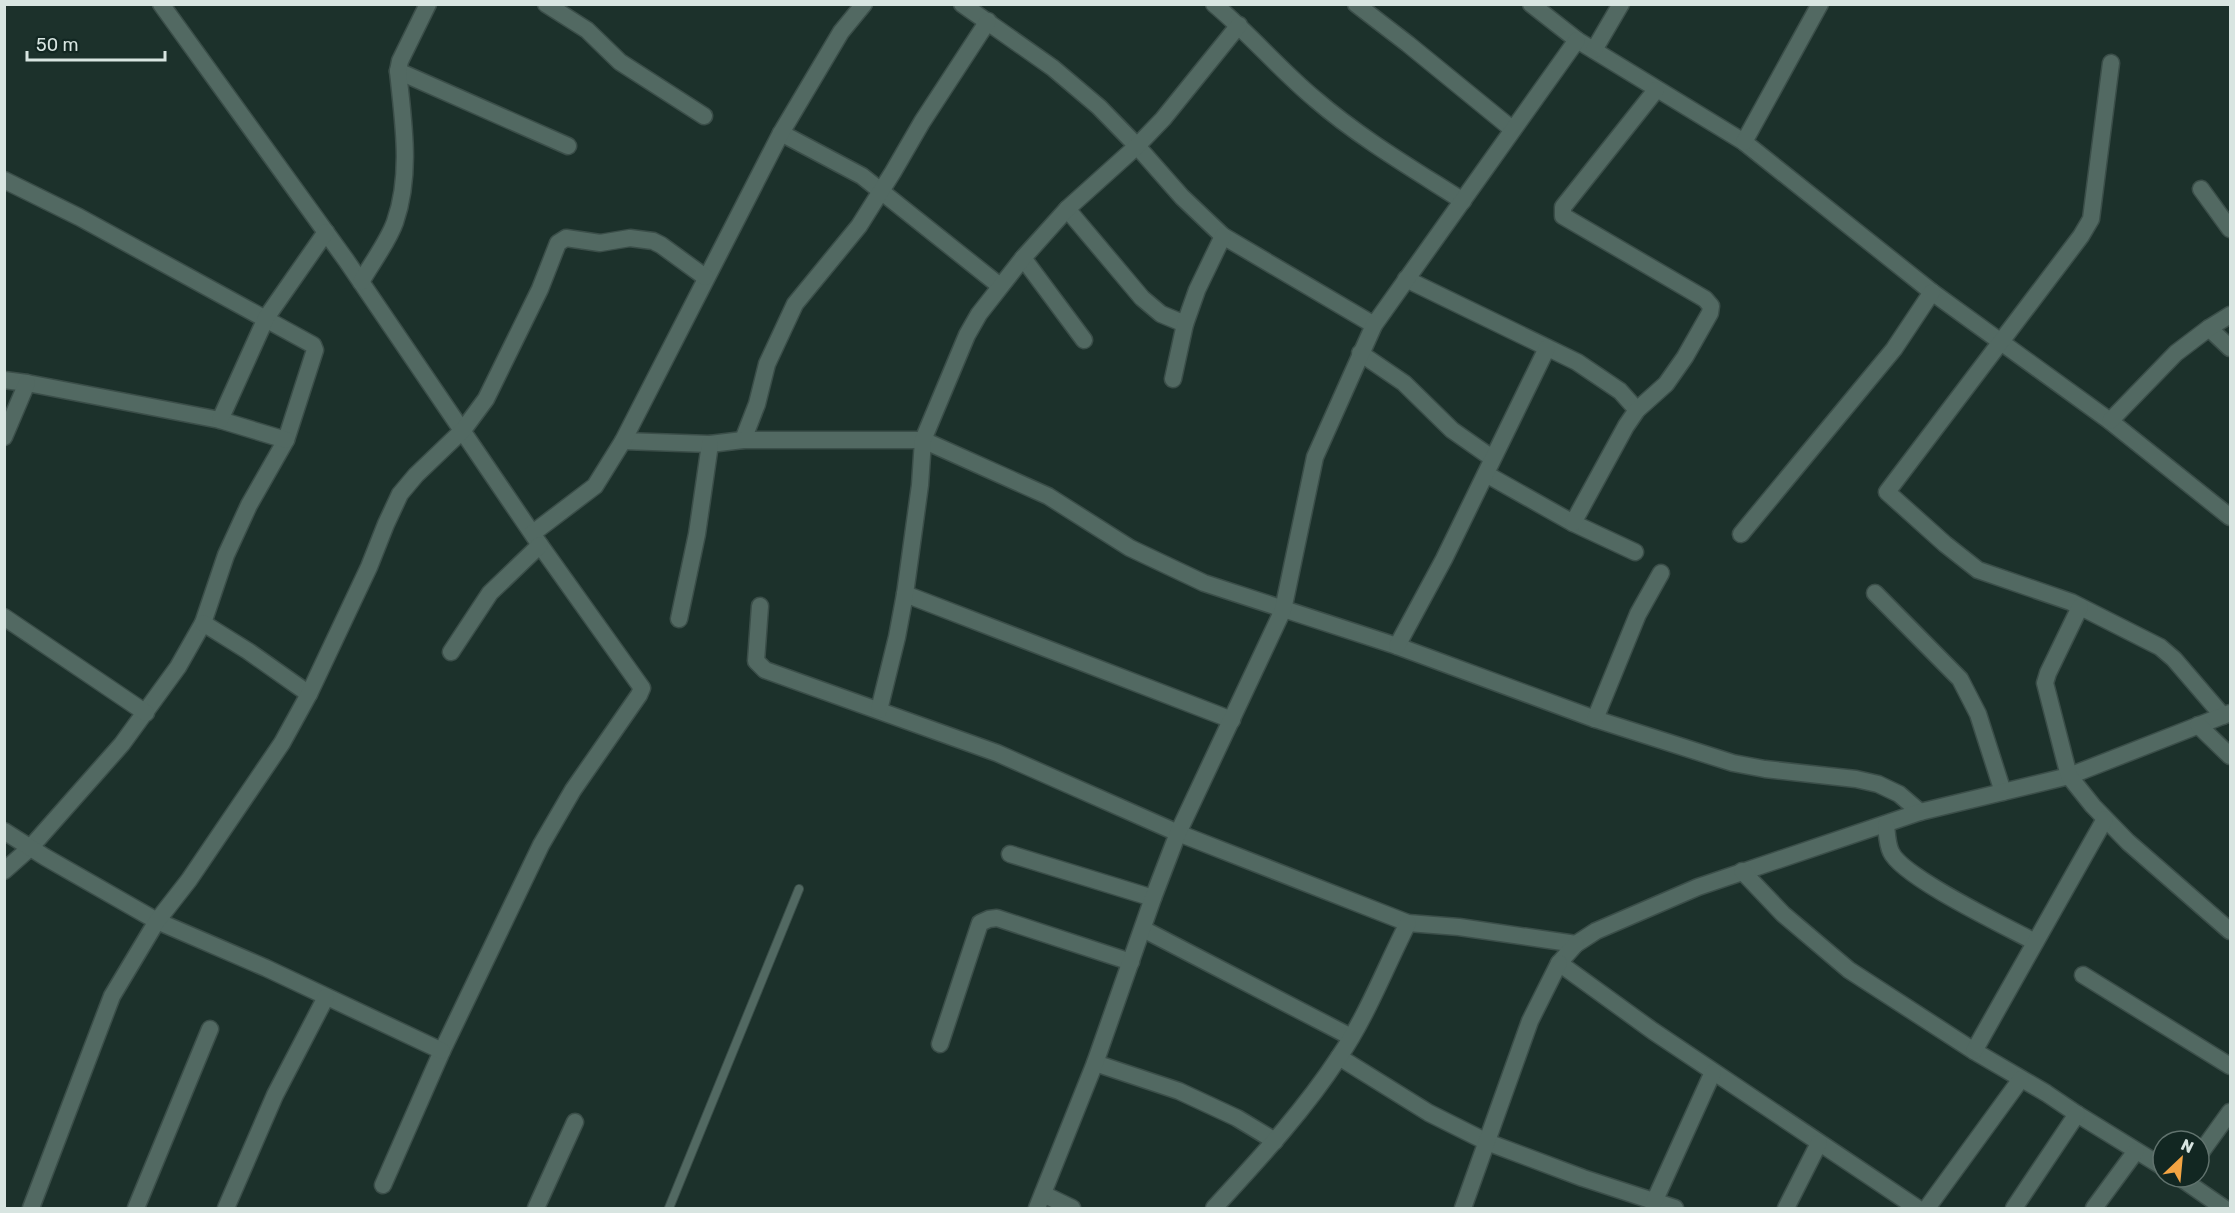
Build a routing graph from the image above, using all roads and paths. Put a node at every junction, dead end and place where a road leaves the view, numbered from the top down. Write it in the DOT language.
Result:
graph roads {
  1 [pos="161,4"];
  2 [pos="428,4"];
  3 [pos="546,4"];
  4 [pos="864,4"];
  5 [pos="962,4"];
  6 [pos="1356,4"];
  7 [pos="1531,4"];
  8 [pos="1621,4"];
  9 [pos="1820,4"];
  10 [pos="1224,7"];
  11 [pos="987,21"];
  12 [pos="1239,25"];
  13 [pos="1577,40"];
  14 [pos="1594,50"];
  15 [pos="2111,63"];
  16 [pos="398,71"];
  17 [pos="1656,90"];
  18 [pos="704,116"];
  19 [pos="1512,129"];
  20 [pos="781,133"];
  21 [pos="1744,142"];
  22 [pos="568,146"];
  23 [pos="1137,146"];
  24 [pos="4,180"];
  25 [pos="2201,189"];
  26 [pos="882,191"];
  27 [pos="1462,201"];
  28 [pos="1067,208"];
  29 [pos="2230,229"];
  30 [pos="326,232"];
  31 [pos="1223,236"];
  32 [pos="1023,258"];
  33 [pos="705,277"];
  34 [pos="1406,279"];
  35 [pos="361,282"];
  36 [pos="1000,286"];
  37 [pos="1932,292"];
  38 [pos="2230,315"];
  39 [pos="266,318"];
  40 [pos="1185,324"];
  41 [pos="1374,325"];
  42 [pos="2209,328"];
  43 [pos="1084,340"];
  44 [pos="2001,340"];
  45 [pos="1547,348"];
  46 [pos="2230,348"];
  47 [pos="1360,353"];
  48 [pos="4,380"];
  49 [pos="1173,380"];
  50 [pos="27,383"];
  51 [pos="1637,410"];
  52 [pos="220,420"];
  53 [pos="2110,422"];
  54 [pos="463,430"];
  55 [pos="4,437"];
  56 [pos="286,440"];
  57 [pos="743,440"];
  58 [pos="923,440"];
  59 [pos="623,441"];
  60 [pos="710,444"];
  61 [pos="1492,458"];
  62 [pos="1486,474"];
  63 [pos="2230,517"];
  64 [pos="1573,523"];
  65 [pos="1741,534"];
  66 [pos="537,539"];
  67 [pos="1635,552"];
  68 [pos="1661,573"];
  69 [pos="1875,593"];
  70 [pos="905,594"];
  71 [pos="760,606"];
  72 [pos="2080,607"];
  73 [pos="1282,610"];
  74 [pos="4,617"];
  75 [pos="679,619"];
  76 [pos="203,623"];
  77 [pos="1397,646"];
  78 [pos="451,652"];
  79 [pos="309,694"];
  80 [pos="879,710"];
  81 [pos="146,713"];
  82 [pos="2227,715"];
  83 [pos="1595,719"];
  84 [pos="1232,720"];
  85 [pos="2198,725"];
  86 [pos="2230,756"];
  87 [pos="2069,776"];
  88 [pos="2003,792"];
  89 [pos="1920,812"];
  90 [pos="2105,819"];
  91 [pos="1886,825"];
  92 [pos="4,831"];
  93 [pos="1178,833"];
  94 [pos="30,848"];
  95 [pos="1010,854"];
  96 [pos="4,871"];
  97 [pos="1742,871"];
  98 [pos="798,889"];
  99 [pos="1153,898"];
  100 [pos="158,921"];
  101 [pos="1408,923"];
  102 [pos="1143,929"];
  103 [pos="2230,931"];
  104 [pos="2035,942"];
  105 [pos="1576,944"];
  106 [pos="1131,962"];
  107 [pos="1559,963"];
  108 [pos="2083,975"];
  109 [pos="326,997"];
  110 [pos="210,1029"];
  111 [pos="1351,1037"];
  112 [pos="940,1044"];
  113 [pos="442,1051"];
  114 [pos="1974,1051"];
  115 [pos="1339,1057"];
  116 [pos="1095,1063"];
  117 [pos="2230,1065"];
  118 [pos="1713,1072"];
  119 [pos="2021,1078"];
  120 [pos="2230,1112"];
  121 [pos="2077,1114"];
  122 [pos="575,1122"];
  123 [pos="2211,1138"];
  124 [pos="1275,1141"];
  125 [pos="1487,1143"];
  126 [pos="1819,1143"];
  127 [pos="2136,1151"];
  128 [pos="2151,1160"];
  129 [pos="383,1185"];
  130 [pos="2196,1189"];
  131 [pos="1040,1201"];
  132 [pos="1654,1202"];
  133 [pos="1911,1207"];
  134 [pos="31,1209"];
  135 [pos="136,1209"];
  136 [pos="226,1209"];
  137 [pos="536,1209"];
  138 [pos="669,1209"];
  139 [pos="1072,1209"];
  140 [pos="1214,1209"];
  141 [pos="1463,1209"];
  142 [pos="1675,1209"];
  143 [pos="1786,1209"];
  144 [pos="1927,1209"];
  145 [pos="2014,1209"];
  146 [pos="2094,1209"];
  147 [pos="2224,1209"];
  1 -- 30 [label="street"];
  2 -- 16 [label="street"];
  3 -- 18 [label="street"];
  4 -- 20 [label="street"];
  5 -- 11 [label="street"];
  6 -- 19 [label="street"];
  7 -- 13 [label="street"];
  8 -- 14 [label="street"];
  9 -- 21 [label="street"];
  10 -- 12 [label="street"];
  11 -- 23 [label="street"];
  11 -- 26 [label="street"];
  12 -- 23 [label="street"];
  12 -- 27 [label="street"];
  13 -- 14 [label="street"];
  13 -- 19 [label="street"];
  14 -- 17 [label="street"];
  15 -- 44 [label="street"];
  16 -- 22 [label="street"];
  16 -- 35 [label="street"];
  17 -- 21 [label="street"];
  17 -- 51 [label="street"];
  19 -- 27 [label="street"];
  20 -- 26 [label="street"];
  20 -- 33 [label="street"];
  21 -- 37 [label="street"];
  23 -- 28 [label="street"];
  23 -- 31 [label="street"];
  24 -- 39 [label="street"];
  25 -- 29 [label="street"];
  26 -- 36 [label="street"];
  26 -- 57 [label="street"];
  27 -- 34 [label="street"];
  28 -- 32 [label="street"];
  28 -- 40 [label="street"];
  30 -- 35 [label="street"];
  30 -- 39 [label="street"];
  31 -- 40 [label="street"];
  31 -- 41 [label="street"];
  32 -- 36 [label="street"];
  32 -- 43 [label="street"];
  33 -- 54 [label="street"];
  33 -- 59 [label="street"];
  34 -- 41 [label="street"];
  34 -- 45 [label="street"];
  35 -- 54 [label="street"];
  36 -- 58 [label="street"];
  37 -- 44 [label="street"];
  37 -- 65 [label="street"];
  38 -- 42 [label="street"];
  39 -- 52 [label="street"];
  39 -- 56 [label="street"];
  40 -- 49 [label="street"];
  41 -- 47 [label="street"];
  42 -- 46 [label="street"];
  42 -- 53 [label="street"];
  44 -- 53 [label="street"];
  44 -- 72 [label="street"];
  45 -- 51 [label="street"];
  45 -- 61 [label="street"];
  47 -- 61 [label="street"];
  47 -- 73 [label="street"];
  48 -- 50 [label="street"];
  50 -- 52 [label="street"];
  50 -- 55 [label="street"];
  51 -- 64 [label="street"];
  52 -- 56 [label="street"];
  53 -- 63 [label="street"];
  54 -- 66 [label="street"];
  54 -- 79 [label="street"];
  56 -- 76 [label="street"];
  57 -- 58 [label="street"];
  57 -- 60 [label="street"];
  58 -- 70 [label="street"];
  58 -- 73 [label="street"];
  59 -- 60 [label="street"];
  59 -- 66 [label="street"];
  60 -- 75 [label="street"];
  61 -- 62 [label="street"];
  62 -- 64 [label="street"];
  62 -- 77 [label="street"];
  64 -- 67 [label="street"];
  66 -- 78 [label="street"];
  66 -- 113 [label="street"];
  68 -- 83 [label="street"];
  69 -- 88 [label="street"];
  70 -- 80 [label="street"];
  70 -- 84 [label="street"];
  71 -- 80 [label="street"];
  72 -- 82 [label="street"];
  72 -- 87 [label="street"];
  73 -- 77 [label="street"];
  73 -- 84 [label="street"];
  74 -- 81 [label="street"];
  76 -- 79 [label="street"];
  76 -- 81 [label="street"];
  77 -- 83 [label="street"];
  79 -- 100 [label="street"];
  80 -- 93 [label="street"];
  81 -- 94 [label="street"];
  82 -- 85 [label="street"];
  83 -- 89 [label="street"];
  84 -- 93 [label="street"];
  85 -- 86 [label="street"];
  85 -- 87 [label="street"];
  87 -- 88 [label="street"];
  87 -- 90 [label="street"];
  88 -- 89 [label="street"];
  89 -- 91 [label="street"];
  90 -- 103 [label="street"];
  90 -- 104 [label="street"];
  91 -- 97 [label="street"];
  91 -- 104 [label="street"];
  92 -- 94 [label="street"];
  93 -- 99 [label="street"];
  93 -- 101 [label="street"];
  94 -- 96 [label="street"];
  94 -- 100 [label="street"];
  95 -- 99 [label="street"];
  97 -- 105 [label="street"];
  97 -- 114 [label="street"];
  98 -- 138 [label="lane"];
  99 -- 102 [label="street"];
  100 -- 109 [label="street"];
  100 -- 134 [label="street"];
  101 -- 105 [label="street"];
  101 -- 111 [label="street"];
  102 -- 106 [label="street"];
  102 -- 111 [label="street"];
  104 -- 114 [label="street"];
  105 -- 107 [label="street"];
  106 -- 112 [label="street"];
  106 -- 116 [label="street"];
  107 -- 118 [label="street"];
  107 -- 125 [label="street"];
  108 -- 117 [label="street"];
  109 -- 113 [label="street"];
  109 -- 136 [label="street"];
  110 -- 135 [label="street"];
  111 -- 115 [label="street"];
  113 -- 129 [label="street"];
  114 -- 119 [label="street"];
  115 -- 124 [label="street"];
  115 -- 125 [label="street"];
  116 -- 124 [label="street"];
  116 -- 131 [label="street"];
  118 -- 126 [label="street"];
  118 -- 132 [label="street"];
  119 -- 121 [label="street"];
  119 -- 144 [label="street"];
  120 -- 123 [label="street"];
  121 -- 127 [label="street"];
  121 -- 145 [label="street"];
  122 -- 137 [label="street"];
  124 -- 140 [label="street"];
  125 -- 132 [label="street"];
  125 -- 141 [label="street"];
  126 -- 133 [label="street"];
  126 -- 143 [label="street"];
  127 -- 128 [label="street"];
  127 -- 146 [label="street"];
  130 -- 147 [label="street"];
  131 -- 139 [label="street"];
  132 -- 142 [label="street"];
}
